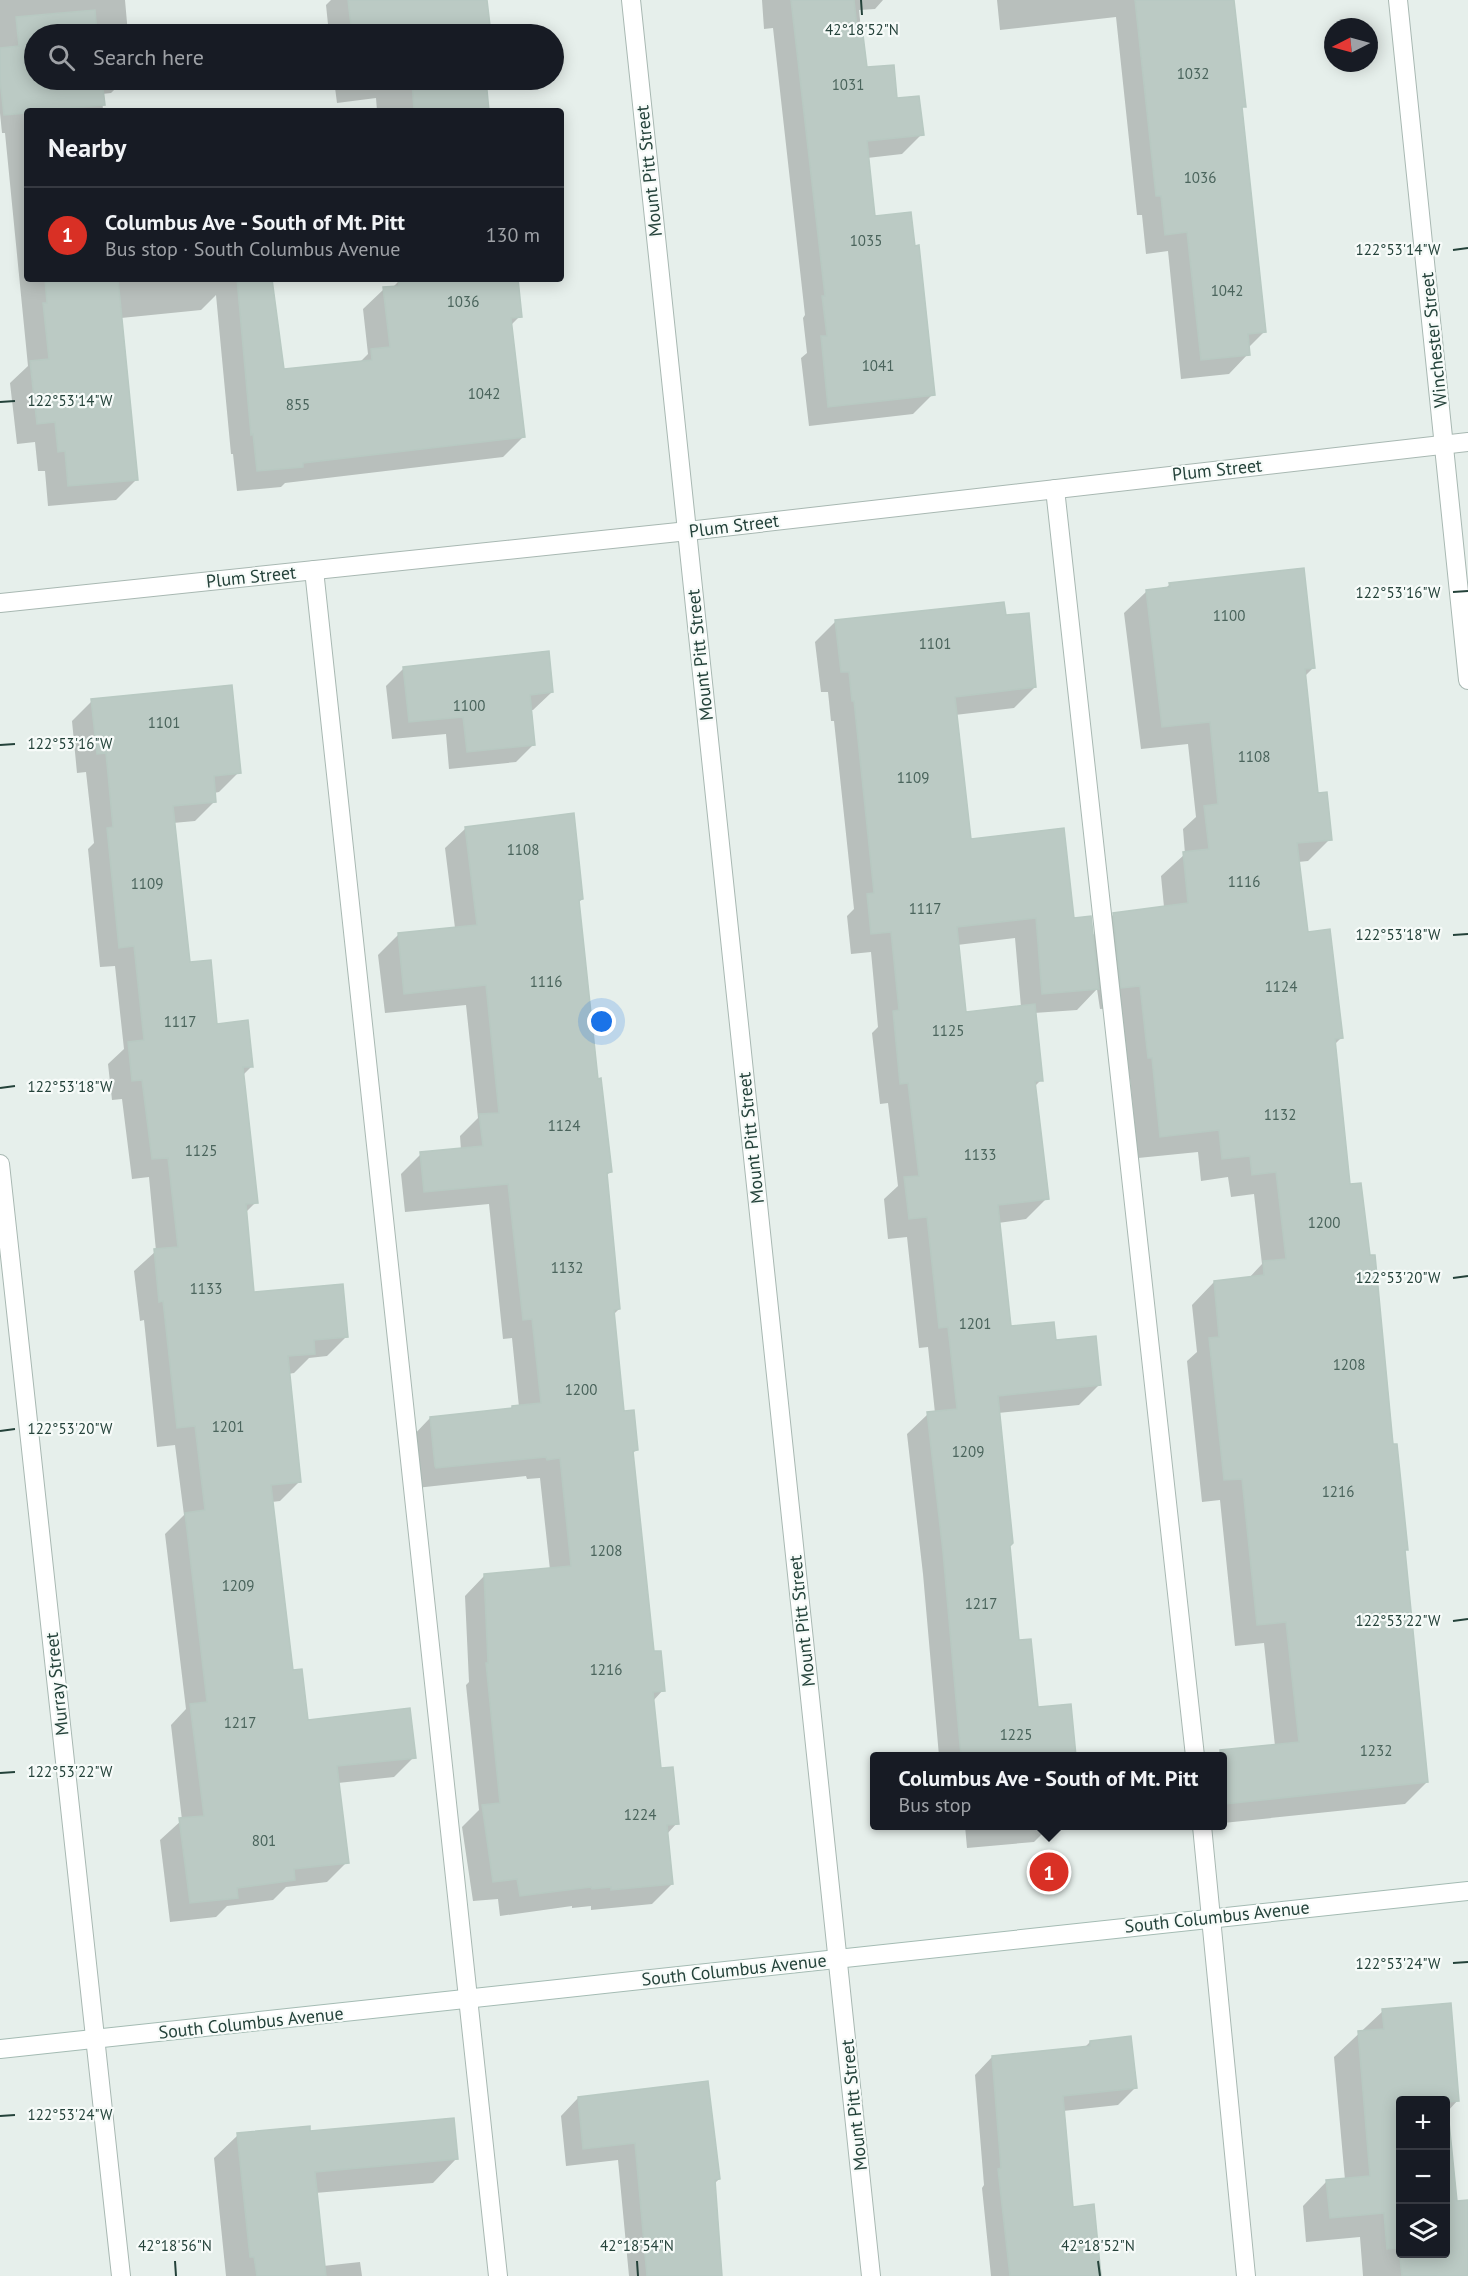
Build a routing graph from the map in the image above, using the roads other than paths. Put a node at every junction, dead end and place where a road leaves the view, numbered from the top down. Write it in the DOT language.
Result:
graph roads {
  1 [pos="631,0"];
  2 [pos="1398,0"];
  3 [pos="1468,442"];
  4 [pos="1445,445"];
  5 [pos="1055,489"];
  6 [pos="687,531"];
  7 [pos="314,570"];
  8 [pos="0,603"];
  9 [pos="1468,680"];
  10 [pos="0,1164"];
  11 [pos="1194,1752"];
  12 [pos="1202,1830"];
  13 [pos="1468,1891"];
  14 [pos="1212,1917"];
  15 [pos="839,1958"];
  16 [pos="468,1999"];
  17 [pos="94,2040"];
  18 [pos="0,2049"];
  19 [pos="121,2276"];
  20 [pos="498,2276"];
  21 [pos="871,2276"];
  22 [pos="1246,2276"];
  1 -- 6 [label="street, Mount Pitt Street"];
  2 -- 4 [label="street, Winchester Street"];
  3 -- 4 [label="street, Plum Street"];
  4 -- 5 [label="street, Plum Street"];
  4 -- 9 [label="street, Winchester Street"];
  5 -- 6 [label="street, Plum Street"];
  5 -- 11 [label="street"];
  6 -- 7 [label="street, Plum Street"];
  6 -- 15 [label="street, Mount Pitt Street"];
  7 -- 8 [label="street, Plum Street"];
  7 -- 16 [label="street"];
  10 -- 17 [label="street, Murray Street"];
  12 -- 14 [label="street"];
  13 -- 14 [label="street, South Columbus Avenue"];
  14 -- 15 [label="street, South Columbus Avenue"];
  14 -- 22 [label="street"];
  15 -- 16 [label="street, South Columbus Avenue"];
  15 -- 21 [label="street, Mount Pitt Street"];
  16 -- 17 [label="street, South Columbus Avenue"];
  16 -- 20 [label="street"];
  17 -- 18 [label="street, South Columbus Avenue"];
  17 -- 19 [label="street, Murray Street"];
}
